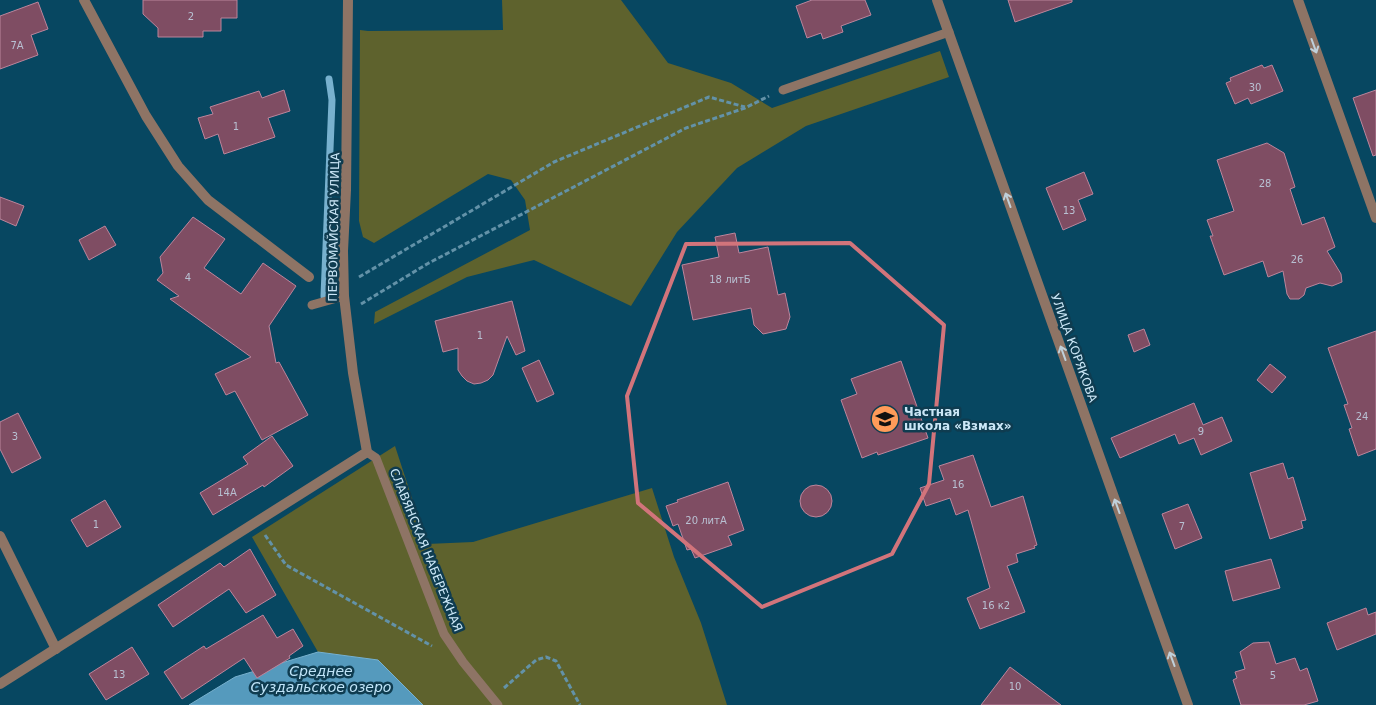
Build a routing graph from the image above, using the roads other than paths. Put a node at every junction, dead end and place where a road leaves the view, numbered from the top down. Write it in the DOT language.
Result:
graph roads {
  1 [pos="84,0"];
  2 [pos="348,0"];
  3 [pos="937,0"];
  4 [pos="1298,0"];
  5 [pos="949,32"];
  6 [pos="783,90"];
  7 [pos="1376,218"];
  8 [pos="309,277"];
  9 [pos="344,290"];
  10 [pos="312,305"];
  11 [pos="367,452"];
  12 [pos="0,536"];
  13 [pos="56,649"];
  14 [pos="0,684"];
  15 [pos="495,702"];
  16 [pos="1188,705"];
  1 -- 8 [label="street"];
  2 -- 9 [label="street, ПЕРВОМАЙСКАЯ УЛИЦА"];
  3 -- 5 [label="street, УЛИЦА КОРЯКОВА"];
  4 -- 7 [label="street, one-way"];
  5 -- 6 [label="lane"];
  16 -- 5 [label="street, УЛИЦА КОРЯКОВА, one-way"];
  9 -- 10 [label="lane"];
  9 -- 11 [label="street, ПЕРВОМАЙСКАЯ УЛИЦА"];
  11 -- 13 [label="street"];
  11 -- 15 [label="lane, СЛАВЯНСКАЯ НАБЕРЕЖНАЯ"];
  12 -- 13 [label="street"];
  13 -- 14 [label="street"];
}
